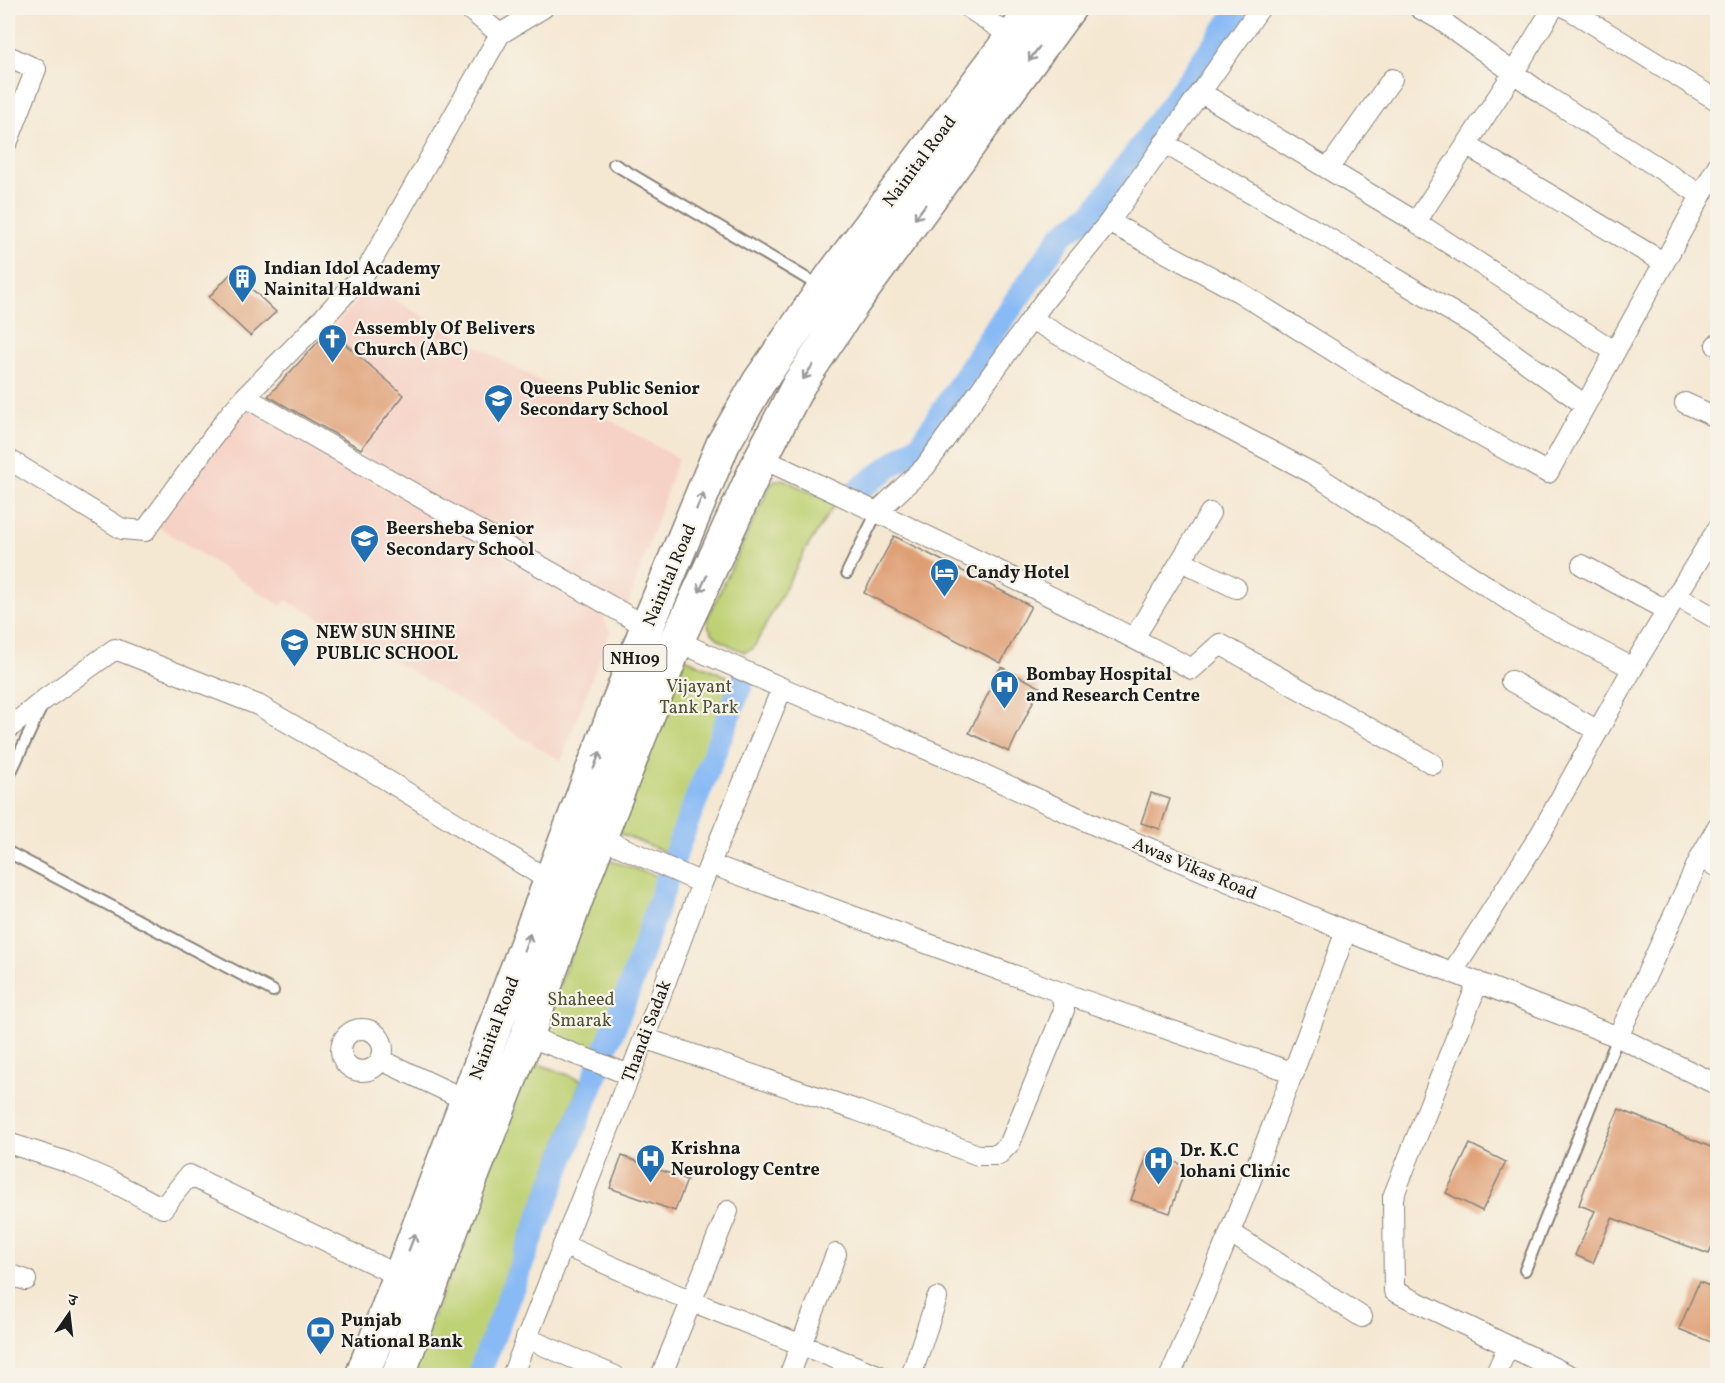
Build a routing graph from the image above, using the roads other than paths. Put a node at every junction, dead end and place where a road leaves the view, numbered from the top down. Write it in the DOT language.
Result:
graph roads {
  1 [pos="468,8"];
  2 [pos="543,8"];
  3 [pos="969,8"];
  4 [pos="1034,8"];
  5 [pos="1069,8"];
  6 [pos="1260,8"];
  7 [pos="1419,8"];
  8 [pos="1553,8"];
  9 [pos="1567,8"];
  10 [pos="1442,13"];
  11 [pos="500,34"];
  12 [pos="1011,37"];
  13 [pos="8,56"];
  14 [pos="1514,72"];
  15 [pos="1392,79"];
  16 [pos="1200,92"];
  17 [pos="1718,101"];
  18 [pos="8,141"];
  19 [pos="1164,143"];
  20 [pos="1466,145"];
  21 [pos="614,164"];
  22 [pos="1718,165"];
  23 [pos="1328,169"];
  24 [pos="1701,195"];
  25 [pos="1109,222"];
  26 [pos="1416,222"];
  27 [pos="1663,262"];
  28 [pos="824,288"];
  29 [pos="1031,320"];
  30 [pos="1614,351"];
  31 [pos="245,398"];
  32 [pos="1685,403"];
  33 [pos="1585,405"];
  34 [pos="1718,418"];
  35 [pos="726,441"];
  36 [pos="761,458"];
  37 [pos="8,459"];
  38 [pos="877,512"];
  39 [pos="1210,513"];
  40 [pos="1718,528"];
  41 [pos="1181,561"];
  42 [pos="1582,565"];
  43 [pos="847,573"];
  44 [pos="1236,588"];
  45 [pos="1673,603"];
  46 [pos="1718,620"];
  47 [pos="647,627"];
  48 [pos="1134,638"];
  49 [pos="677,641"];
  50 [pos="1633,668"];
  51 [pos="1511,681"];
  52 [pos="782,688"];
  53 [pos="45,699"];
  54 [pos="8,729"];
  55 [pos="1598,731"];
  56 [pos="1433,764"];
  57 [pos="8,778"];
  58 [pos="1718,826"];
  59 [pos="601,838"];
  60 [pos="8,852"];
  61 [pos="1709,862"];
  62 [pos="710,864"];
  63 [pos="702,883"];
  64 [pos="564,889"];
  65 [pos="1346,932"];
  66 [pos="1452,973"];
  67 [pos="1478,982"];
  68 [pos="273,991"];
  69 [pos="1056,991"];
  70 [pos="527,1036"];
  71 [pos="1618,1036"];
  72 [pos="644,1038"];
  73 [pos="381,1060"];
  74 [pos="1294,1073"];
  75 [pos="630,1075"];
  76 [pos="1718,1085"];
  77 [pos="466,1100"];
  78 [pos="8,1143"];
  79 [pos="728,1210"];
  80 [pos="1231,1233"];
  81 [pos="563,1245"];
  82 [pos="836,1254"];
  83 [pos="1525,1270"];
  84 [pos="8,1274"];
  85 [pos="399,1276"];
  86 [pos="26,1280"];
  87 [pos="937,1298"];
  88 [pos="691,1301"];
  89 [pos="1362,1317"];
  90 [pos="526,1338"];
  91 [pos="801,1345"];
  92 [pos="1508,1346"];
  93 [pos="362,1376"];
  94 [pos="398,1376"];
  95 [pos="512,1376"];
  96 [pos="615,1376"];
  97 [pos="661,1376"];
  98 [pos="789,1376"];
  99 [pos="880,1376"];
  100 [pos="911,1376"];
  101 [pos="1170,1376"];
  102 [pos="1496,1376"];
  103 [pos="1571,1376"];
  1 -- 11 [label="street"];
  2 -- 11 [label="street"];
  3 -- 12 [label="street"];
  4 -- 12 [label="highway, Nainital Road / NH109"];
  5 -- 36 [label="highway, Nainital Road / NH109, one-way"];
  6 -- 16 [label="street"];
  7 -- 10 [label="street"];
  8 -- 14 [label="street"];
  9 -- 17 [label="street"];
  10 -- 14 [label="street"];
  11 -- 31 [label="street"];
  12 -- 28 [label="highway, Nainital Road / NH109"];
  13 -- 18 [label="street"];
  14 -- 20 [label="street"];
  14 -- 24 [label="street"];
  15 -- 23 [label="street"];
  16 -- 19 [label="street"];
  16 -- 23 [label="street"];
  19 -- 25 [label="street"];
  19 -- 33 [label="street"];
  20 -- 26 [label="street"];
  20 -- 27 [label="street"];
  21 -- 28 [label="lane"];
  22 -- 24 [label="street"];
  23 -- 26 [label="street"];
  24 -- 27 [label="street"];
  25 -- 29 [label="street"];
  25 -- 33 [label="street"];
  26 -- 30 [label="street"];
  27 -- 30 [label="street"];
  28 -- 35 [label="highway, Nainital Road / NH109"];
  29 -- 38 [label="street"];
  29 -- 50 [label="street"];
  30 -- 33 [label="street"];
  31 -- 37 [label="street"];
  31 -- 47 [label="street"];
  32 -- 34 [label="street"];
  35 -- 36 [label="highway"];
  47 -- 35 [label="highway, Nainital Road / NH109, one-way"];
  36 -- 38 [label="street"];
  36 -- 49 [label="highway, Nainital Road / NH109, one-way"];
  38 -- 43 [label="lane"];
  38 -- 48 [label="street"];
  39 -- 41 [label="street"];
  40 -- 45 [label="street"];
  41 -- 44 [label="street"];
  41 -- 48 [label="street"];
  42 -- 45 [label="street"];
  45 -- 46 [label="street"];
  45 -- 50 [label="street"];
  47 -- 49 [label="highway"];
  64 -- 47 [label="highway, Nainital Road / NH109, one-way"];
  48 -- 56 [label="street"];
  49 -- 52 [label="street, Awas Vikas Road"];
  49 -- 59 [label="highway, Nainital Road / NH109"];
  50 -- 55 [label="street"];
  51 -- 55 [label="street"];
  52 -- 62 [label="street, Thandi Sadak"];
  52 -- 65 [label="street, Awas Vikas Road"];
  53 -- 54 [label="street"];
  53 -- 57 [label="lane"];
  53 -- 64 [label="street"];
  55 -- 66 [label="street"];
  58 -- 61 [label="street"];
  59 -- 63 [label="street"];
  59 -- 64 [label="highway, Nainital Road / NH109"];
  60 -- 68 [label="lane"];
  61 -- 71 [label="street"];
  62 -- 63 [label="street, Thandi Sadak"];
  62 -- 69 [label="street"];
  63 -- 72 [label="street, Thandi Sadak"];
  64 -- 70 [label="highway, Nainital Road / NH109"];
  77 -- 64 [label="highway, Nainital Road / NH109, one-way"];
  65 -- 66 [label="street, Awas Vikas Road"];
  65 -- 74 [label="street"];
  66 -- 67 [label="street, Awas Vikas Road"];
  67 -- 71 [label="street, Awas Vikas Road"];
  67 -- 92 [label="street"];
  69 -- 72 [label="street"];
  69 -- 74 [label="street"];
  70 -- 75 [label="street"];
  70 -- 94 [label="highway, Nainital Road / NH109"];
  71 -- 76 [label="street, Awas Vikas Road"];
  71 -- 83 [label="lane"];
  72 -- 75 [label="street, Thandi Sadak"];
  73 -- 77 [label="street"];
  74 -- 80 [label="street"];
  75 -- 81 [label="street, Thandi Sadak"];
  85 -- 77 [label="highway, Nainital Road / NH109, one-way"];
  78 -- 85 [label="street"];
  79 -- 88 [label="street"];
  80 -- 89 [label="street"];
  80 -- 101 [label="street"];
  81 -- 88 [label="street"];
  81 -- 90 [label="street, Thandi Sadak"];
  82 -- 91 [label="street"];
  84 -- 86 [label="street"];
  85 -- 93 [label="highway, Nainital Road / NH109"];
  87 -- 100 [label="street"];
  88 -- 91 [label="street"];
  88 -- 97 [label="street"];
  90 -- 95 [label="street, Thandi Sadak"];
  90 -- 96 [label="street"];
  91 -- 98 [label="street"];
  91 -- 99 [label="street"];
  92 -- 102 [label="street"];
  92 -- 103 [label="street"];
}
